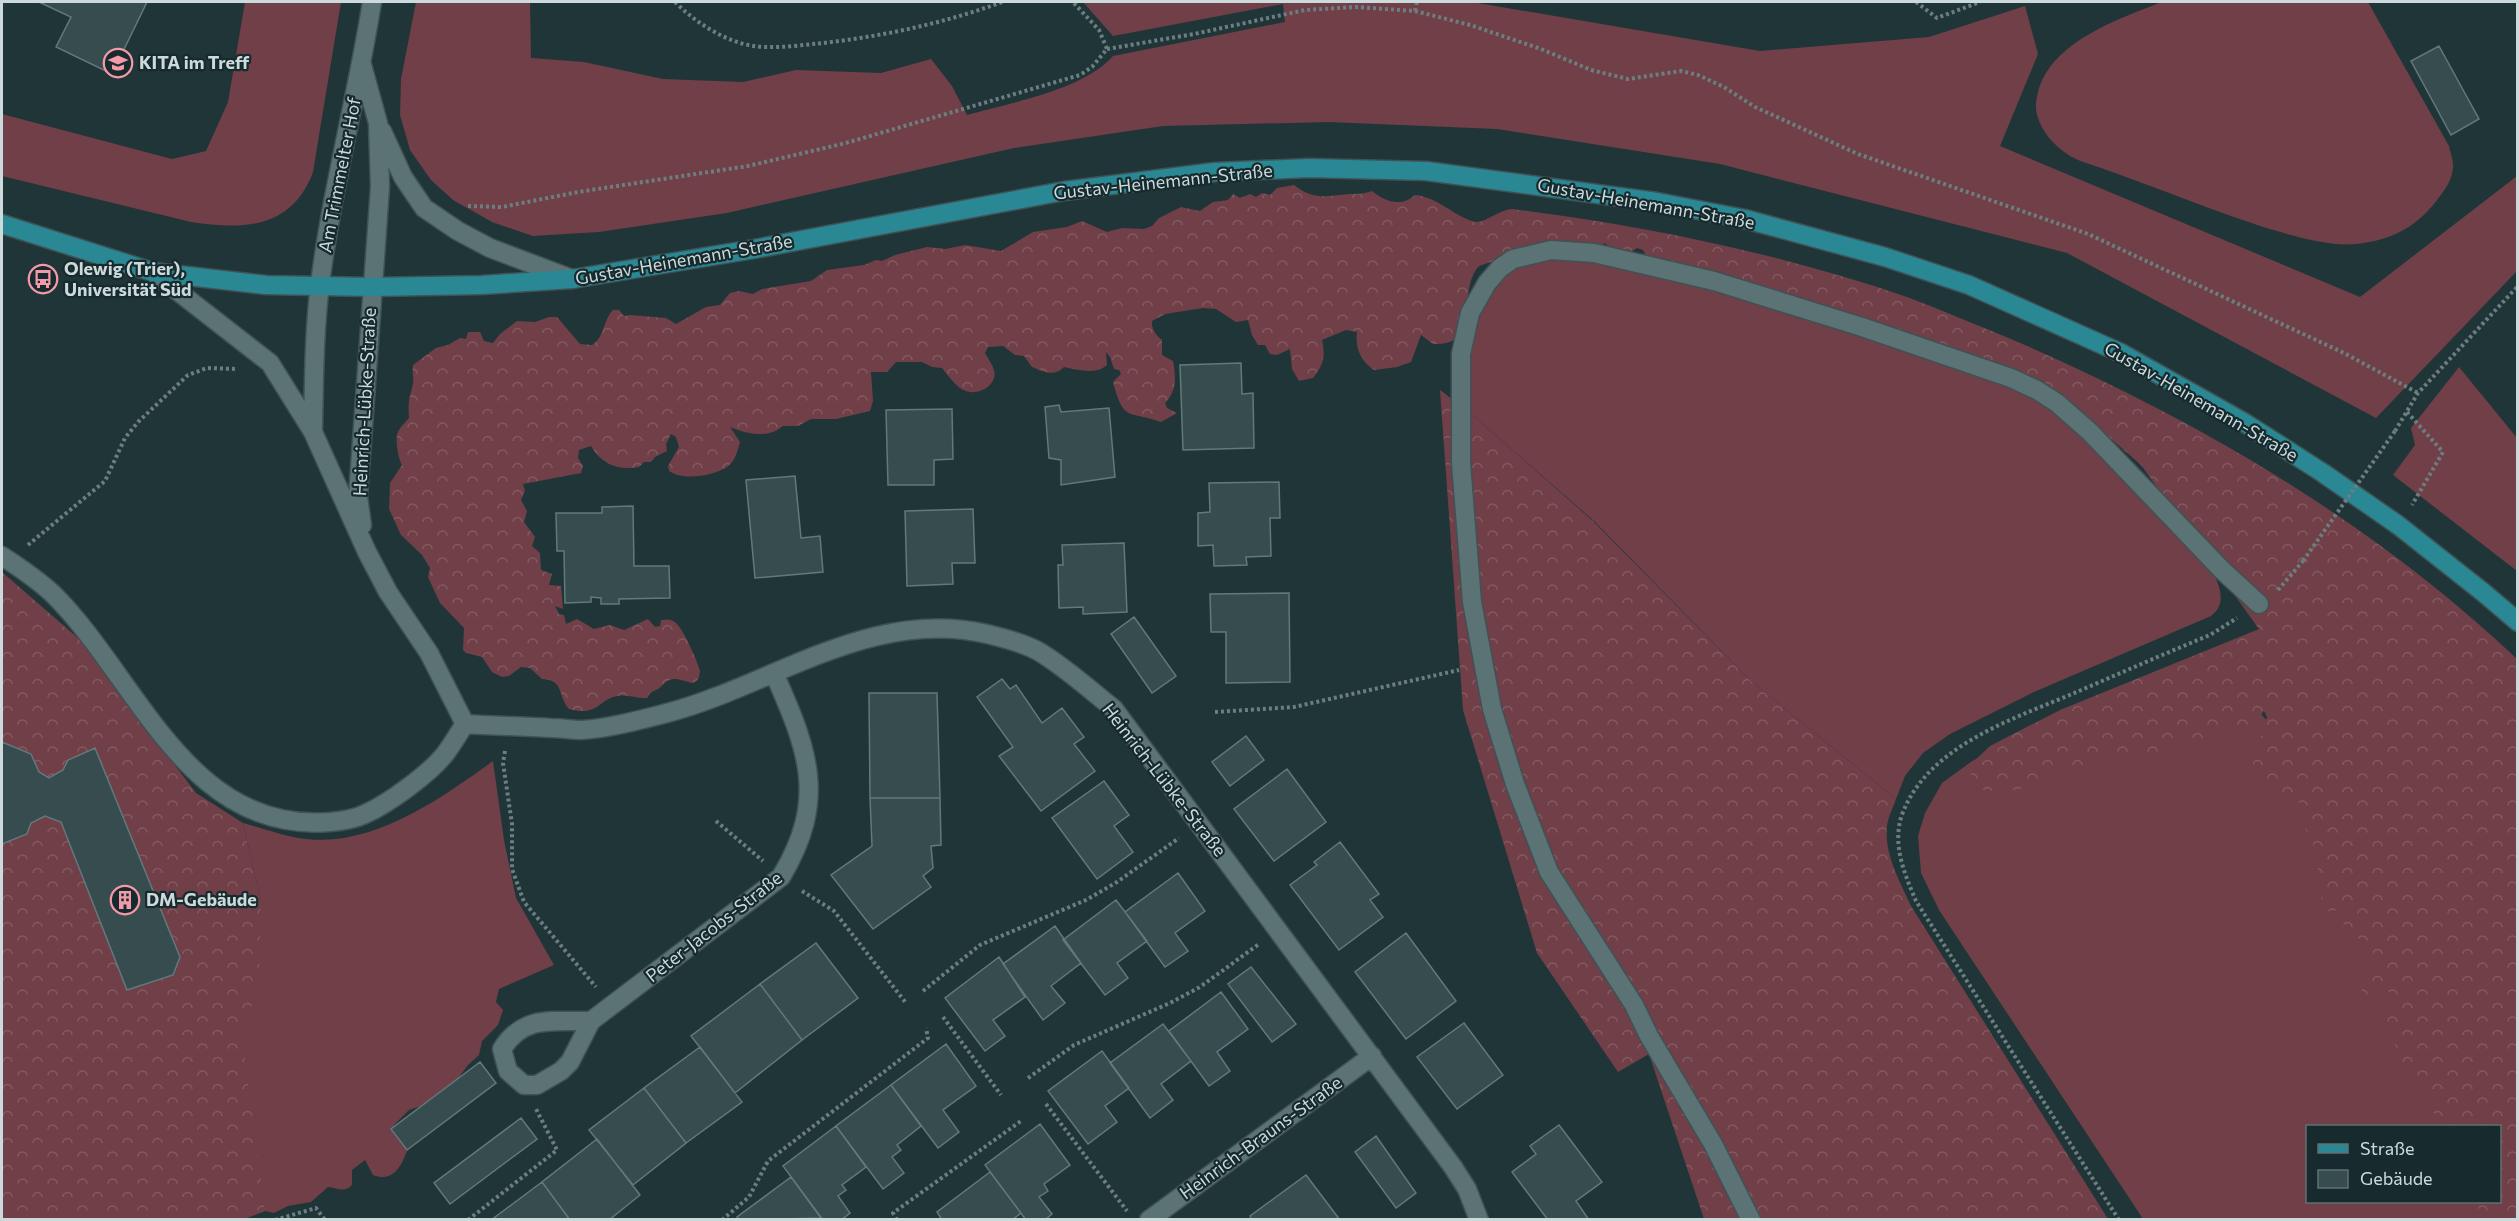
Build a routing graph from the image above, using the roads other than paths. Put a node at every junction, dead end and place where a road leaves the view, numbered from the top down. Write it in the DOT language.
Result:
graph roads {
  1 [pos="372,2"];
  2 [pos="362,65"];
  3 [pos="378,123"];
  4 [pos="2,224"];
  5 [pos="153,272"];
  6 [pos="572,279"];
  7 [pos="320,286"];
  8 [pos="372,287"];
  9 [pos="313,432"];
  10 [pos="367,552"];
  11 [pos="5,558"];
  12 [pos="2259,604"];
  13 [pos="2517,622"];
  14 [pos="774,673"];
  15 [pos="465,724"];
  16 [pos="591,1021"];
  17 [pos="1372,1056"];
  18 [pos="1149,1220"];
  19 [pos="1479,1220"];
  20 [pos="1751,1220"];
  1 -- 2 [label="street, Am Trimmelter Hof"];
  2 -- 3 [label="street, Am Trimmelter Hof"];
  2 -- 7 [label="street, Am Trimmelter Hof"];
  3 -- 6 [label="street, Am Trimmelter Hof"];
  3 -- 8 [label="street, Am Trimmelter Hof"];
  4 -- 5 [label="main road, Gustav-Heinemann-Straße"];
  5 -- 7 [label="main road, Gustav-Heinemann-Straße"];
  5 -- 9 [label="street, Heinrich-Lübke-Straße"];
  6 -- 8 [label="main road, Gustav-Heinemann-Straße"];
  6 -- 13 [label="main road, Gustav-Heinemann-Straße"];
  7 -- 8 [label="main road, Gustav-Heinemann-Straße"];
  7 -- 9 [label="street, Heinrich-Lübke-Straße"];
  8 -- 10 [label="street, Heinrich-Lübke-Straße"];
  9 -- 10 [label="street, Heinrich-Lübke-Straße"];
  10 -- 15 [label="street, Heinrich-Lübke-Straße"];
  11 -- 15 [label="street"];
  12 -- 20 [label="street"];
  14 -- 15 [label="street, Heinrich-Lübke-Straße"];
  14 -- 16 [label="street, Peter-Jacobs-Straße"];
  14 -- 17 [label="street, Heinrich-Lübke-Straße"];
  16 -- 16 [label="street, Peter-Jacobs-Straße"];
  17 -- 18 [label="street, Heinrich-Brauns-Straße"];
  17 -- 19 [label="street, Heinrich-Lübke-Straße"];
}
